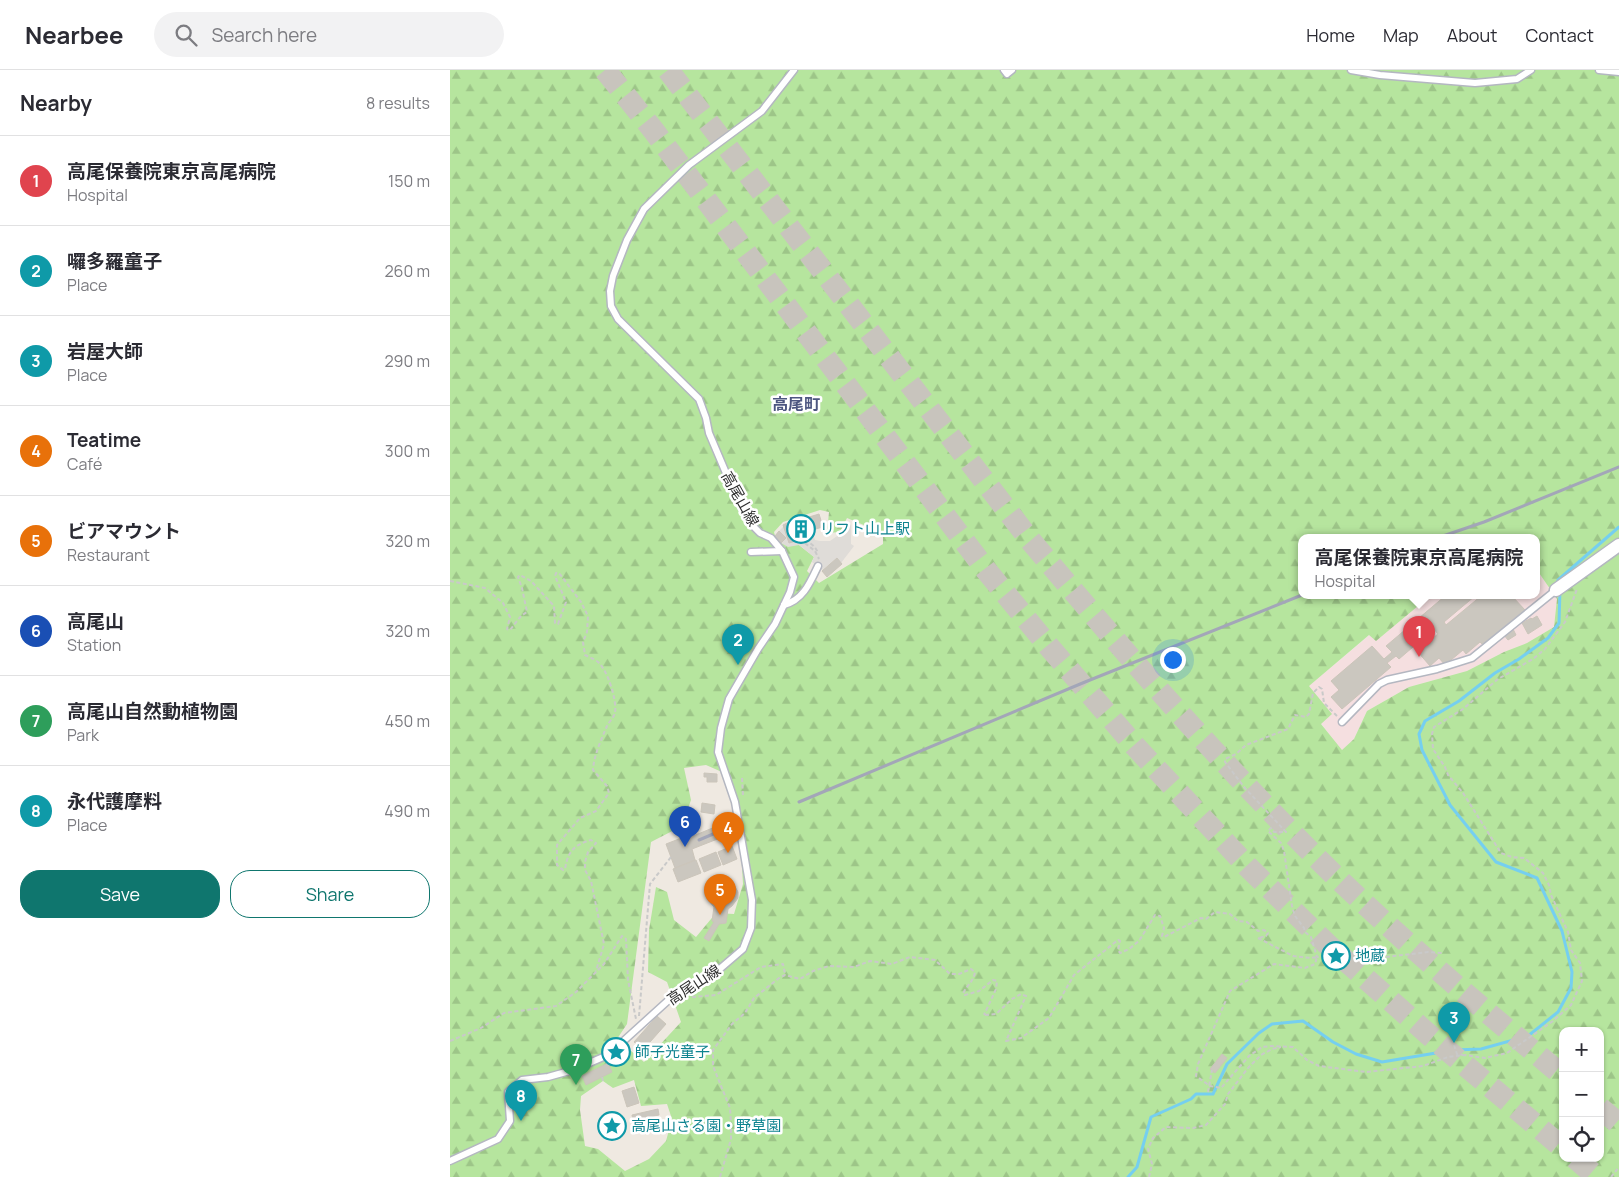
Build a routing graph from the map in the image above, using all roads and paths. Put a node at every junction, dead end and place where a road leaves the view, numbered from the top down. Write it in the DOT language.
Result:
graph roads {
  1 [pos="794,70"];
  2 [pos="1004,70"];
  3 [pos="1012,70"];
  4 [pos="1351,70"];
  5 [pos="1530,70"];
  6 [pos="1599,70"];
  7 [pos="1619,72"];
  8 [pos="802,523"];
  9 [pos="803,529"];
  10 [pos="1619,545"];
  11 [pos="782,550"];
  12 [pos="816,550"];
  13 [pos="751,552"];
  14 [pos="818,555"];
  15 [pos="818,566"];
  16 [pos="1584,571"];
  17 [pos="450,581"];
  18 [pos="1560,588"];
  19 [pos="784,605"];
  20 [pos="1342,722"];
  21 [pos="742,778"];
  22 [pos="743,800"];
  23 [pos="671,857"];
  24 [pos="1442,953"];
  25 [pos="1317,957"];
  26 [pos="596,971"];
  27 [pos="786,975"];
  28 [pos="696,996"];
  29 [pos="638,1026"];
  30 [pos="450,1041"];
  31 [pos="1454,1045"];
  32 [pos="1283,1046"];
  33 [pos="1465,1055"];
  34 [pos="1212,1070"];
  35 [pos="602,1077"];
  36 [pos="603,1081"];
  37 [pos="1210,1086"];
  38 [pos="1208,1092"];
  39 [pos="450,1161"];
  40 [pos="1619,1167"];
  41 [pos="720,1177"];
  42 [pos="1149,1177"];
  43 [pos="1611,1177"];
  1 -- 11 [label="lane, 高尾山線"];
  2 -- 3 [label="lane"];
  4 -- 5 [label="lane"];
  6 -- 7 [label="lane"];
  8 -- 12 [label="path"];
  9 -- 12 [label="path"];
  10 -- 16 [label="street"];
  11 -- 13 [label="lane"];
  11 -- 19 [label="lane, 高尾山線"];
  12 -- 14 [label="path"];
  15 -- 19 [label="lane"];
  16 -- 18 [label="street"];
  16 -- 33 [label="path"];
  17 -- 26 [label="path"];
  18 -- 20 [label="lane"];
  19 -- 29 [label="lane, 高尾山線"];
  20 -- 25 [label="path"];
  21 -- 22 [label="path"];
  23 -- 29 [label="path"];
  24 -- 25 [label="path"];
  25 -- 27 [label="path"];
  25 -- 37 [label="path"];
  26 -- 29 [label="path"];
  26 -- 30 [label="path"];
  27 -- 28 [label="path"];
  27 -- 41 [label="path"];
  29 -- 39 [label="lane, 高尾山線"];
  31 -- 33 [label="path"];
  32 -- 33 [label="path"];
  32 -- 37 [label="path"];
  32 -- 42 [label="path"];
  34 -- 37 [label="path"];
  35 -- 36 [label="path"];
  37 -- 38 [label="path"];
  40 -- 43 [label="path"];
}
